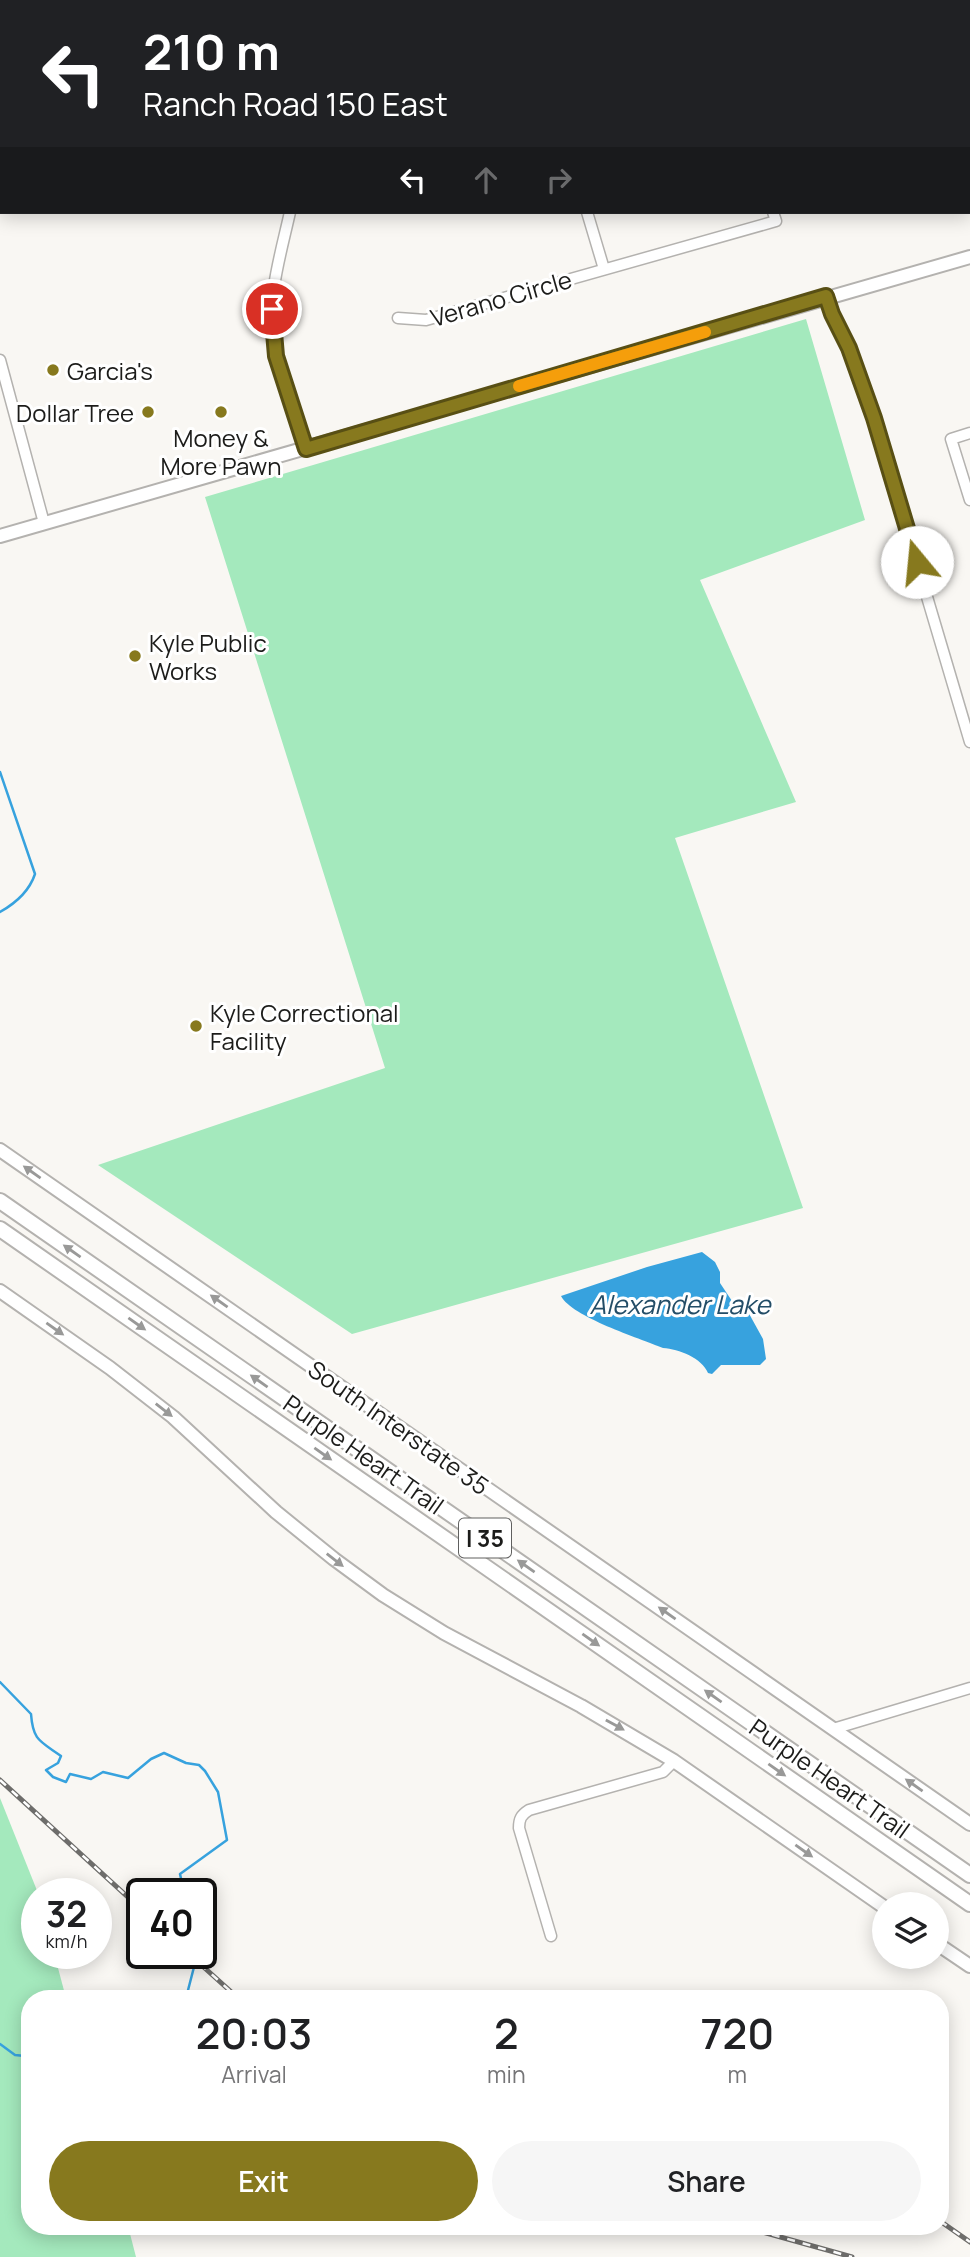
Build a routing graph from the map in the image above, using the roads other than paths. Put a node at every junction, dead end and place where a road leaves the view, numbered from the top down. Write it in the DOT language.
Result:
graph roads {
  1 [pos="290,214"];
  2 [pos="588,214"];
  3 [pos="774,216"];
  4 [pos="970,257"];
  5 [pos="604,269"];
  6 [pos="826,296"];
  7 [pos="398,318"];
  8 [pos="0,360"];
  9 [pos="970,433"];
  10 [pos="306,449"];
  11 [pos="970,500"];
  12 [pos="44,523"];
  13 [pos="0,536"];
  14 [pos="970,742"];
  15 [pos="0,1150"];
  16 [pos="0,1201"];
  17 [pos="0,1230"];
  18 [pos="0,1291"];
  19 [pos="970,1689"];
  20 [pos="833,1729"];
  21 [pos="674,1761"];
  22 [pos="970,1824"];
  23 [pos="970,1875"];
  24 [pos="872,1899"];
  25 [pos="970,1904"];
  26 [pos="551,1936"];
  27 [pos="949,1952"];
  28 [pos="970,1966"];
  1 -- 10 [label="street"];
  2 -- 5 [label="street"];
  3 -- 5 [label="street, Verano Circle"];
  4 -- 6 [label="main road"];
  5 -- 7 [label="street, Verano Circle"];
  6 -- 10 [label="main road"];
  6 -- 14 [label="street"];
  8 -- 12 [label="street"];
  9 -- 11 [label="street"];
  10 -- 12 [label="main road"];
  12 -- 13 [label="main road"];
  20 -- 15 [label="main road, South Interstate 35, one-way"];
  23 -- 16 [label="highway, Purple Heart Trail / I 35, one-way"];
  17 -- 25 [label="highway, Purple Heart Trail / I 35, one-way"];
  18 -- 21 [label="main road, one-way"];
  19 -- 20 [label="street"];
  22 -- 20 [label="main road, South Interstate 35, one-way"];
  21 -- 24 [label="main road, one-way"];
  21 -- 26 [label="street"];
  27 -- 28 [label="main road"];
}
